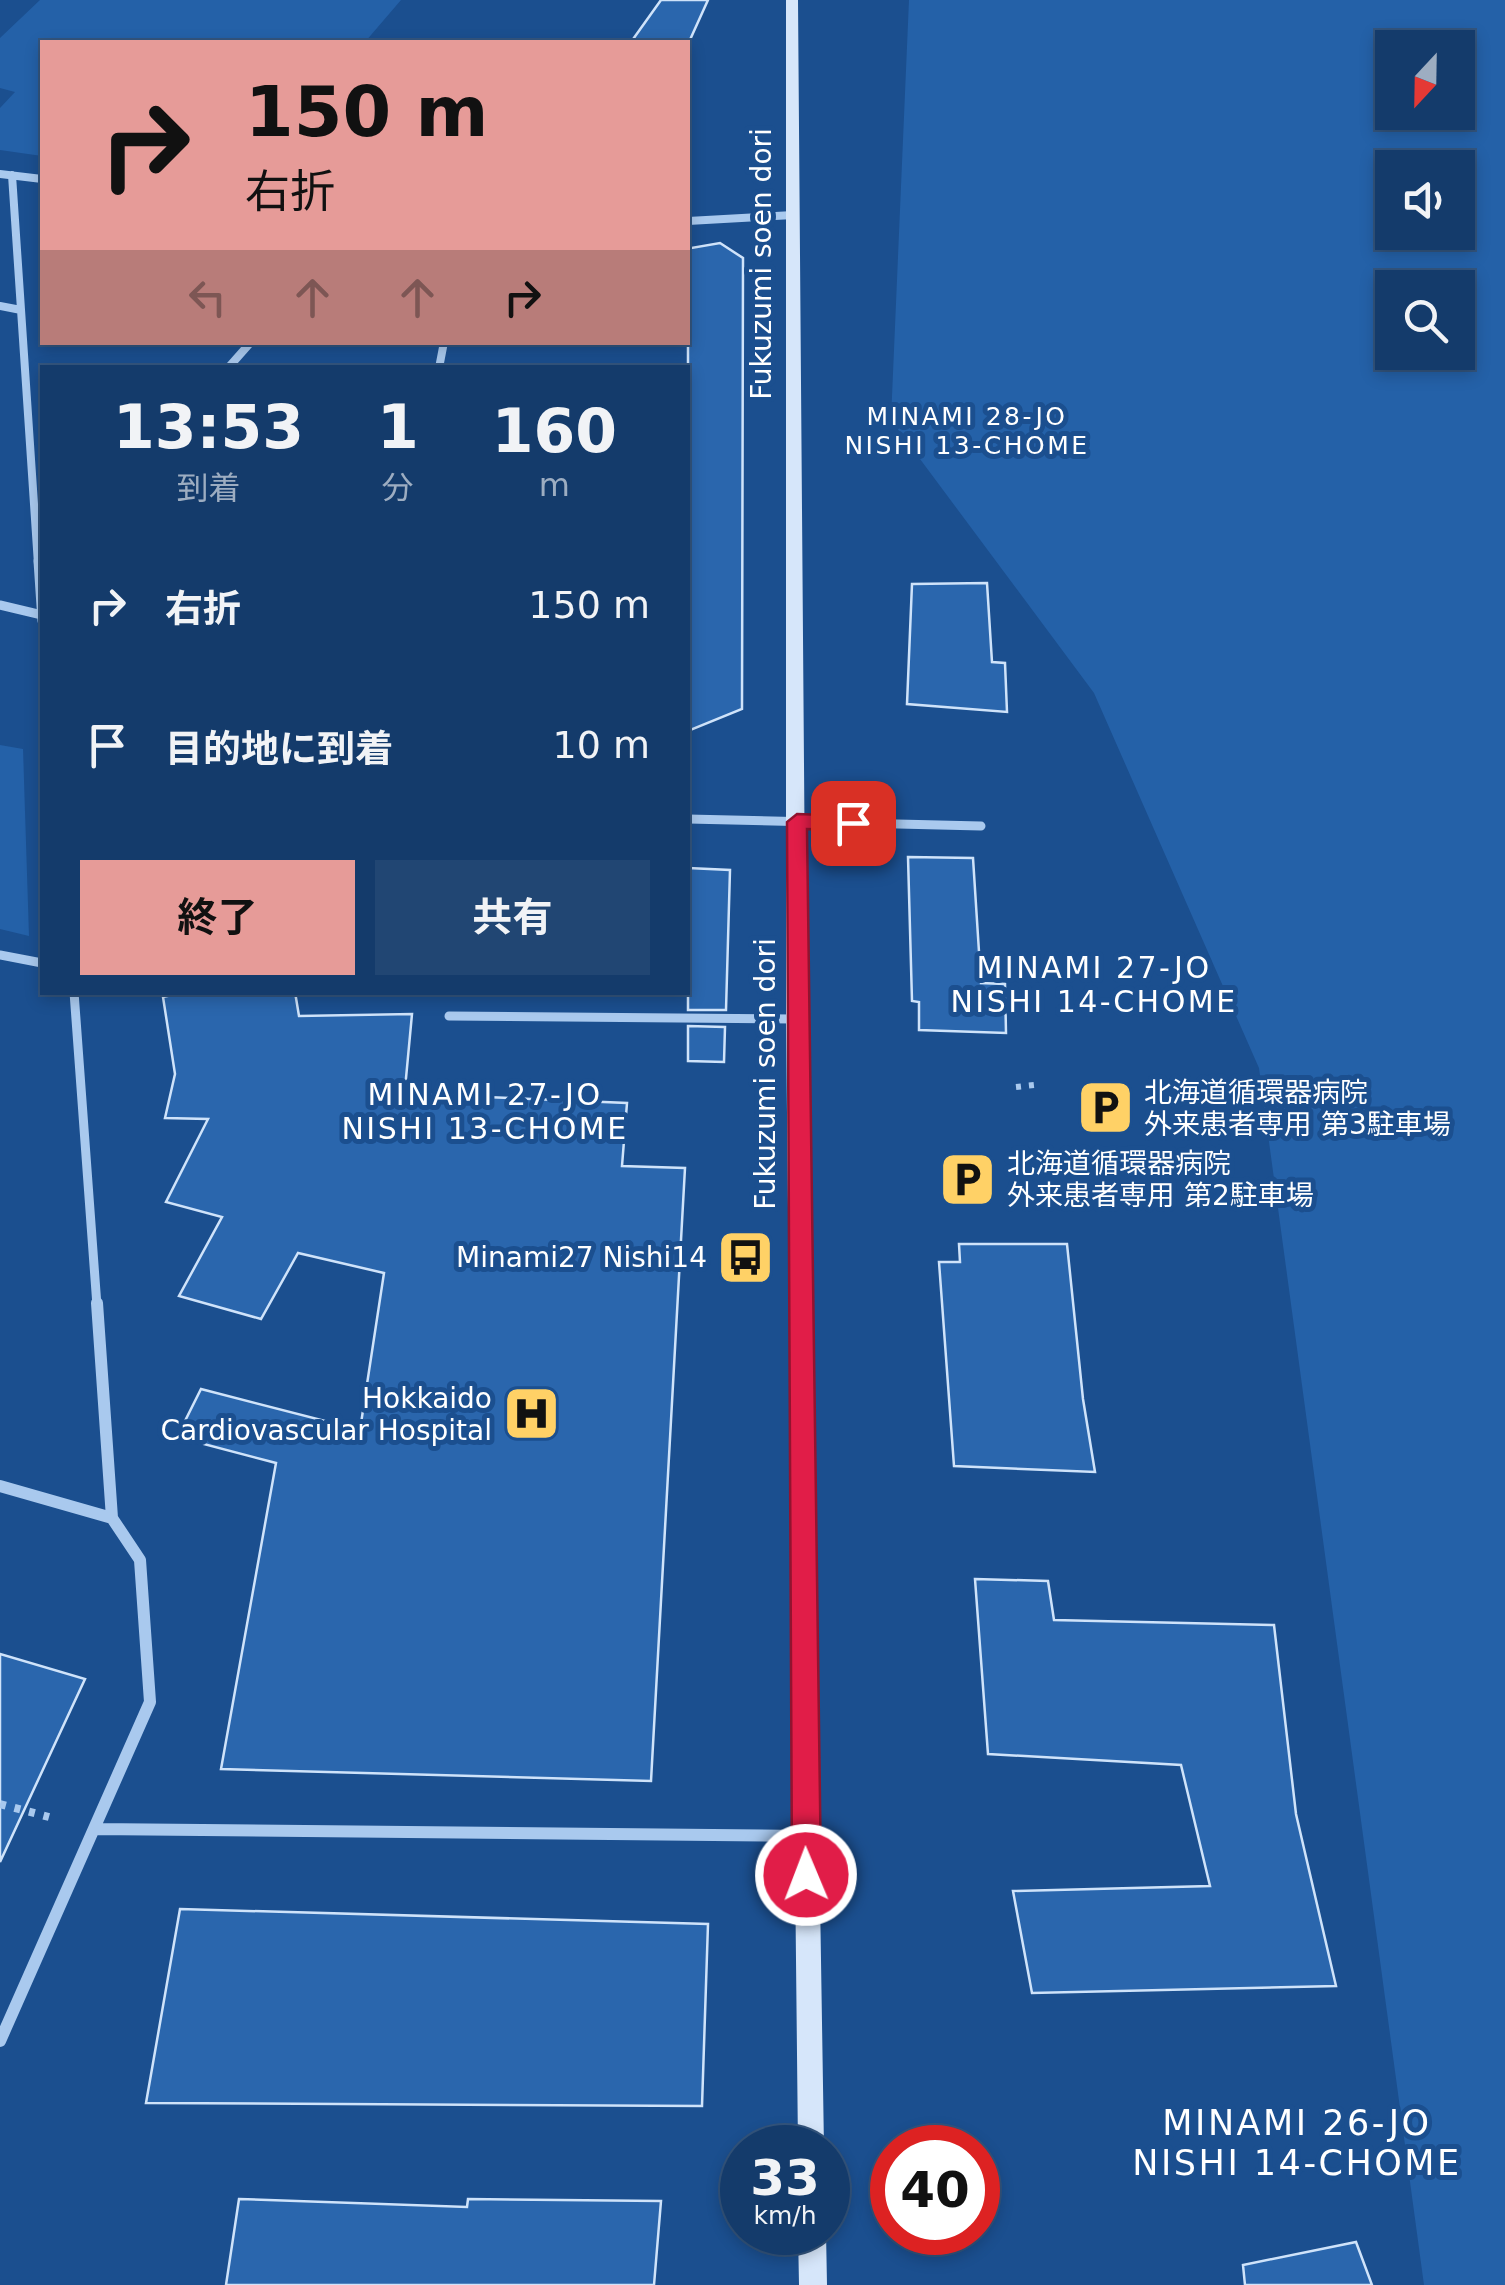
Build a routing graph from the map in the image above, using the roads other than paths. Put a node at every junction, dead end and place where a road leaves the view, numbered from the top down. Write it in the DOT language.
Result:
graph roads {
  1 [pos="792,0"];
  2 [pos="0,174"];
  3 [pos="12,175"];
  4 [pos="40,180"];
  5 [pos="793,215"];
  6 [pos="690,221"];
  7 [pos="0,306"];
  8 [pos="21,310"];
  9 [pos="248,345"];
  10 [pos="231,365"];
  11 [pos="40,538"];
  12 [pos="0,606"];
  13 [pos="40,617"];
  14 [pos="690,819"];
  15 [pos="797,822"];
  16 [pos="981,826"];
  17 [pos="0,955"];
  18 [pos="40,963"];
  19 [pos="74,995"];
  20 [pos="449,1016"];
  21 [pos="796,1018"];
  22 [pos="0,1486"];
  23 [pos="112,1518"];
  24 [pos="94,1829"];
  25 [pos="806,1836"];
  26 [pos="0,2041"];
  27 [pos="810,2125"];
  28 [pos="812,2255"];
  29 [pos="813,2285"];
  1 -- 5 [label="street, Fukuzumi soen dori"];
  2 -- 3 [label="street"];
  3 -- 4 [label="street"];
  3 -- 8 [label="street"];
  5 -- 6 [label="street"];
  5 -- 15 [label="street, Fukuzumi soen dori"];
  7 -- 8 [label="street"];
  8 -- 11 [label="street"];
  9 -- 10 [label="street"];
  12 -- 13 [label="street"];
  14 -- 15 [label="street"];
  15 -- 16 [label="street"];
  15 -- 21 [label="street, Fukuzumi soen dori"];
  17 -- 18 [label="street"];
  19 -- 23 [label="street"];
  20 -- 21 [label="street"];
  21 -- 25 [label="street, Fukuzumi soen dori"];
  22 -- 23 [label="street"];
  23 -- 24 [label="street"];
  24 -- 25 [label="street"];
  24 -- 26 [label="street"];
  25 -- 27 [label="street, Fukuzumi soen dori"];
  28 -- 29 [label="street"];
}
